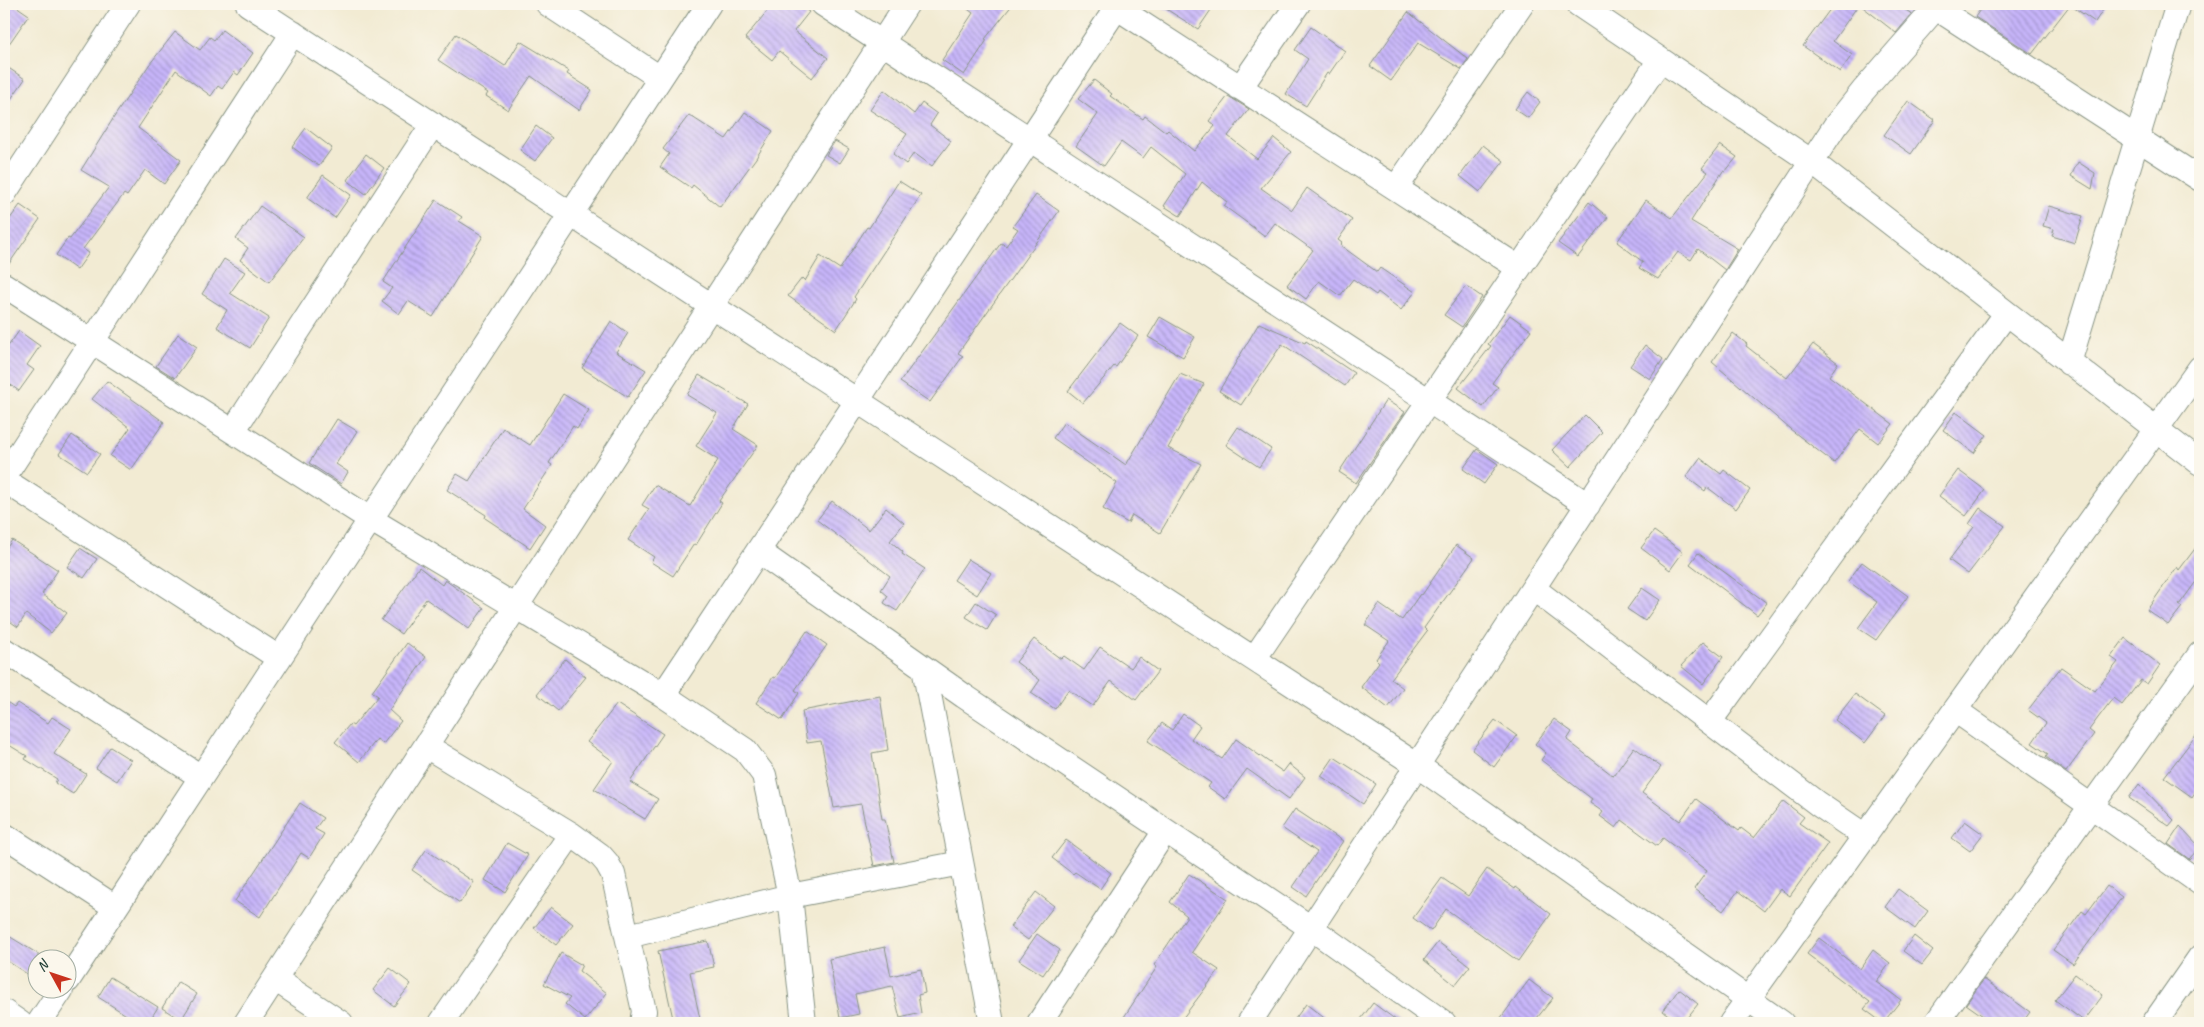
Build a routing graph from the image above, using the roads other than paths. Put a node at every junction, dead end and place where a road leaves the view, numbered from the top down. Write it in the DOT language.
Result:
graph roads {
  1 [pos="128,4"];
  2 [pos="248,4"];
  3 [pos="548,4"];
  4 [pos="709,4"];
  5 [pos="823,4"];
  6 [pos="907,4"];
  7 [pos="1298,4"];
  8 [pos="1522,4"];
  9 [pos="1578,4"];
  10 [pos="2178,4"];
  11 [pos="1935,5"];
  12 [pos="1117,6"];
  13 [pos="293,33"];
  14 [pos="882,43"];
  15 [pos="1660,60"];
  16 [pos="660,78"];
  17 [pos="1240,88"];
  18 [pos="433,124"];
  19 [pos="2137,138"];
  20 [pos="1030,139"];
  21 [pos="1812,162"];
  22 [pos="2200,179"];
  23 [pos="1396,188"];
  24 [pos="4,194"];
  25 [pos="571,214"];
  26 [pos="1519,268"];
  27 [pos="4,285"];
  28 [pos="712,305"];
  29 [pos="2006,314"];
  30 [pos="92,341"];
  31 [pos="2069,363"];
  32 [pos="2200,368"];
  33 [pos="857,400"];
  34 [pos="1429,401"];
  35 [pos="2156,430"];
  36 [pos="233,431"];
  37 [pos="2200,463"];
  38 [pos="4,478"];
  39 [pos="1588,505"];
  40 [pos="370,519"];
  41 [pos="758,551"];
  42 [pos="1534,589"];
  43 [pos="516,607"];
  44 [pos="4,650"];
  45 [pos="2200,654"];
  46 [pos="279,658"];
  47 [pos="1254,659"];
  48 [pos="924,668"];
  49 [pos="663,695"];
  50 [pos="1955,710"];
  51 [pos="1710,721"];
  52 [pos="426,746"];
  53 [pos="1418,766"];
  54 [pos="201,777"];
  55 [pos="2091,807"];
  56 [pos="1165,830"];
  57 [pos="570,834"];
  58 [pos="4,835"];
  59 [pos="1865,836"];
  60 [pos="961,863"];
  61 [pos="2200,883"];
  62 [pos="790,896"];
  63 [pos="115,907"];
  64 [pos="1311,928"];
  65 [pos="628,936"];
  66 [pos="2200,957"];
  67 [pos="78,964"];
  68 [pos="275,979"];
  69 [pos="1748,999"];
  70 [pos="54,1000"];
  71 [pos="4,1012"];
  72 [pos="20,1023"];
  73 [pos="39,1023"];
  74 [pos="246,1023"];
  75 [pos="341,1023"];
  76 [pos="441,1023"];
  77 [pos="642,1023"];
  78 [pos="804,1023"];
  79 [pos="992,1023"];
  80 [pos="1039,1023"];
  81 [pos="1249,1023"];
  82 [pos="1444,1023"];
  83 [pos="1731,1023"];
  84 [pos="1782,1023"];
  85 [pos="1936,1023"];
  86 [pos="2154,1023"];
  1 -- 24 [label="street"];
  2 -- 13 [label="street"];
  3 -- 16 [label="street"];
  4 -- 16 [label="street"];
  5 -- 14 [label="street"];
  6 -- 14 [label="street"];
  7 -- 17 [label="street"];
  8 -- 23 [label="street"];
  9 -- 15 [label="street"];
  10 -- 19 [label="street"];
  11 -- 19 [label="street"];
  11 -- 21 [label="street"];
  12 -- 17 [label="street"];
  12 -- 20 [label="street"];
  13 -- 18 [label="street"];
  13 -- 30 [label="street"];
  14 -- 20 [label="street"];
  14 -- 28 [label="street"];
  15 -- 21 [label="street"];
  15 -- 26 [label="street"];
  16 -- 25 [label="street"];
  17 -- 23 [label="street"];
  18 -- 25 [label="street"];
  18 -- 36 [label="street"];
  19 -- 22 [label="street"];
  19 -- 31 [label="street"];
  20 -- 33 [label="street"];
  20 -- 34 [label="street"];
  21 -- 29 [label="street"];
  21 -- 39 [label="street"];
  23 -- 26 [label="street"];
  25 -- 28 [label="street"];
  25 -- 40 [label="street"];
  26 -- 34 [label="street"];
  27 -- 30 [label="street"];
  28 -- 33 [label="street"];
  28 -- 43 [label="street"];
  29 -- 31 [label="street"];
  29 -- 51 [label="street"];
  30 -- 36 [label="street"];
  30 -- 38 [label="street"];
  31 -- 35 [label="street"];
  32 -- 35 [label="street"];
  33 -- 41 [label="street"];
  33 -- 47 [label="street"];
  34 -- 39 [label="street"];
  34 -- 47 [label="street"];
  35 -- 37 [label="street"];
  35 -- 50 [label="street"];
  36 -- 40 [label="street"];
  38 -- 46 [label="street"];
  39 -- 42 [label="street"];
  40 -- 43 [label="street"];
  40 -- 46 [label="street"];
  41 -- 48 [label="street"];
  41 -- 49 [label="street"];
  42 -- 51 [label="street"];
  42 -- 53 [label="street"];
  43 -- 49 [label="street"];
  43 -- 52 [label="street"];
  44 -- 54 [label="street"];
  45 -- 55 [label="street"];
  46 -- 54 [label="street"];
  47 -- 53 [label="street"];
  48 -- 56 [label="street"];
  48 -- 60 [label="street"];
  49 -- 62 [label="street"];
  50 -- 55 [label="street"];
  50 -- 59 [label="street"];
  51 -- 59 [label="street"];
  52 -- 57 [label="street"];
  52 -- 68 [label="street"];
  53 -- 64 [label="street"];
  53 -- 69 [label="street"];
  54 -- 63 [label="street"];
  55 -- 61 [label="street"];
  55 -- 85 [label="street"];
  56 -- 64 [label="street"];
  56 -- 80 [label="street"];
  57 -- 65 [label="street"];
  57 -- 76 [label="street"];
  58 -- 63 [label="street"];
  59 -- 69 [label="street"];
  60 -- 62 [label="street"];
  60 -- 79 [label="street"];
  62 -- 65 [label="street"];
  62 -- 78 [label="street"];
  63 -- 67 [label="street"];
  64 -- 81 [label="street"];
  64 -- 82 [label="street"];
  65 -- 77 [label="street"];
  66 -- 86 [label="street"];
  68 -- 74 [label="street"];
  68 -- 75 [label="street"];
  69 -- 83 [label="street"];
  69 -- 84 [label="street"];
  70 -- 73 [label="street"];
  71 -- 72 [label="street"];
}
